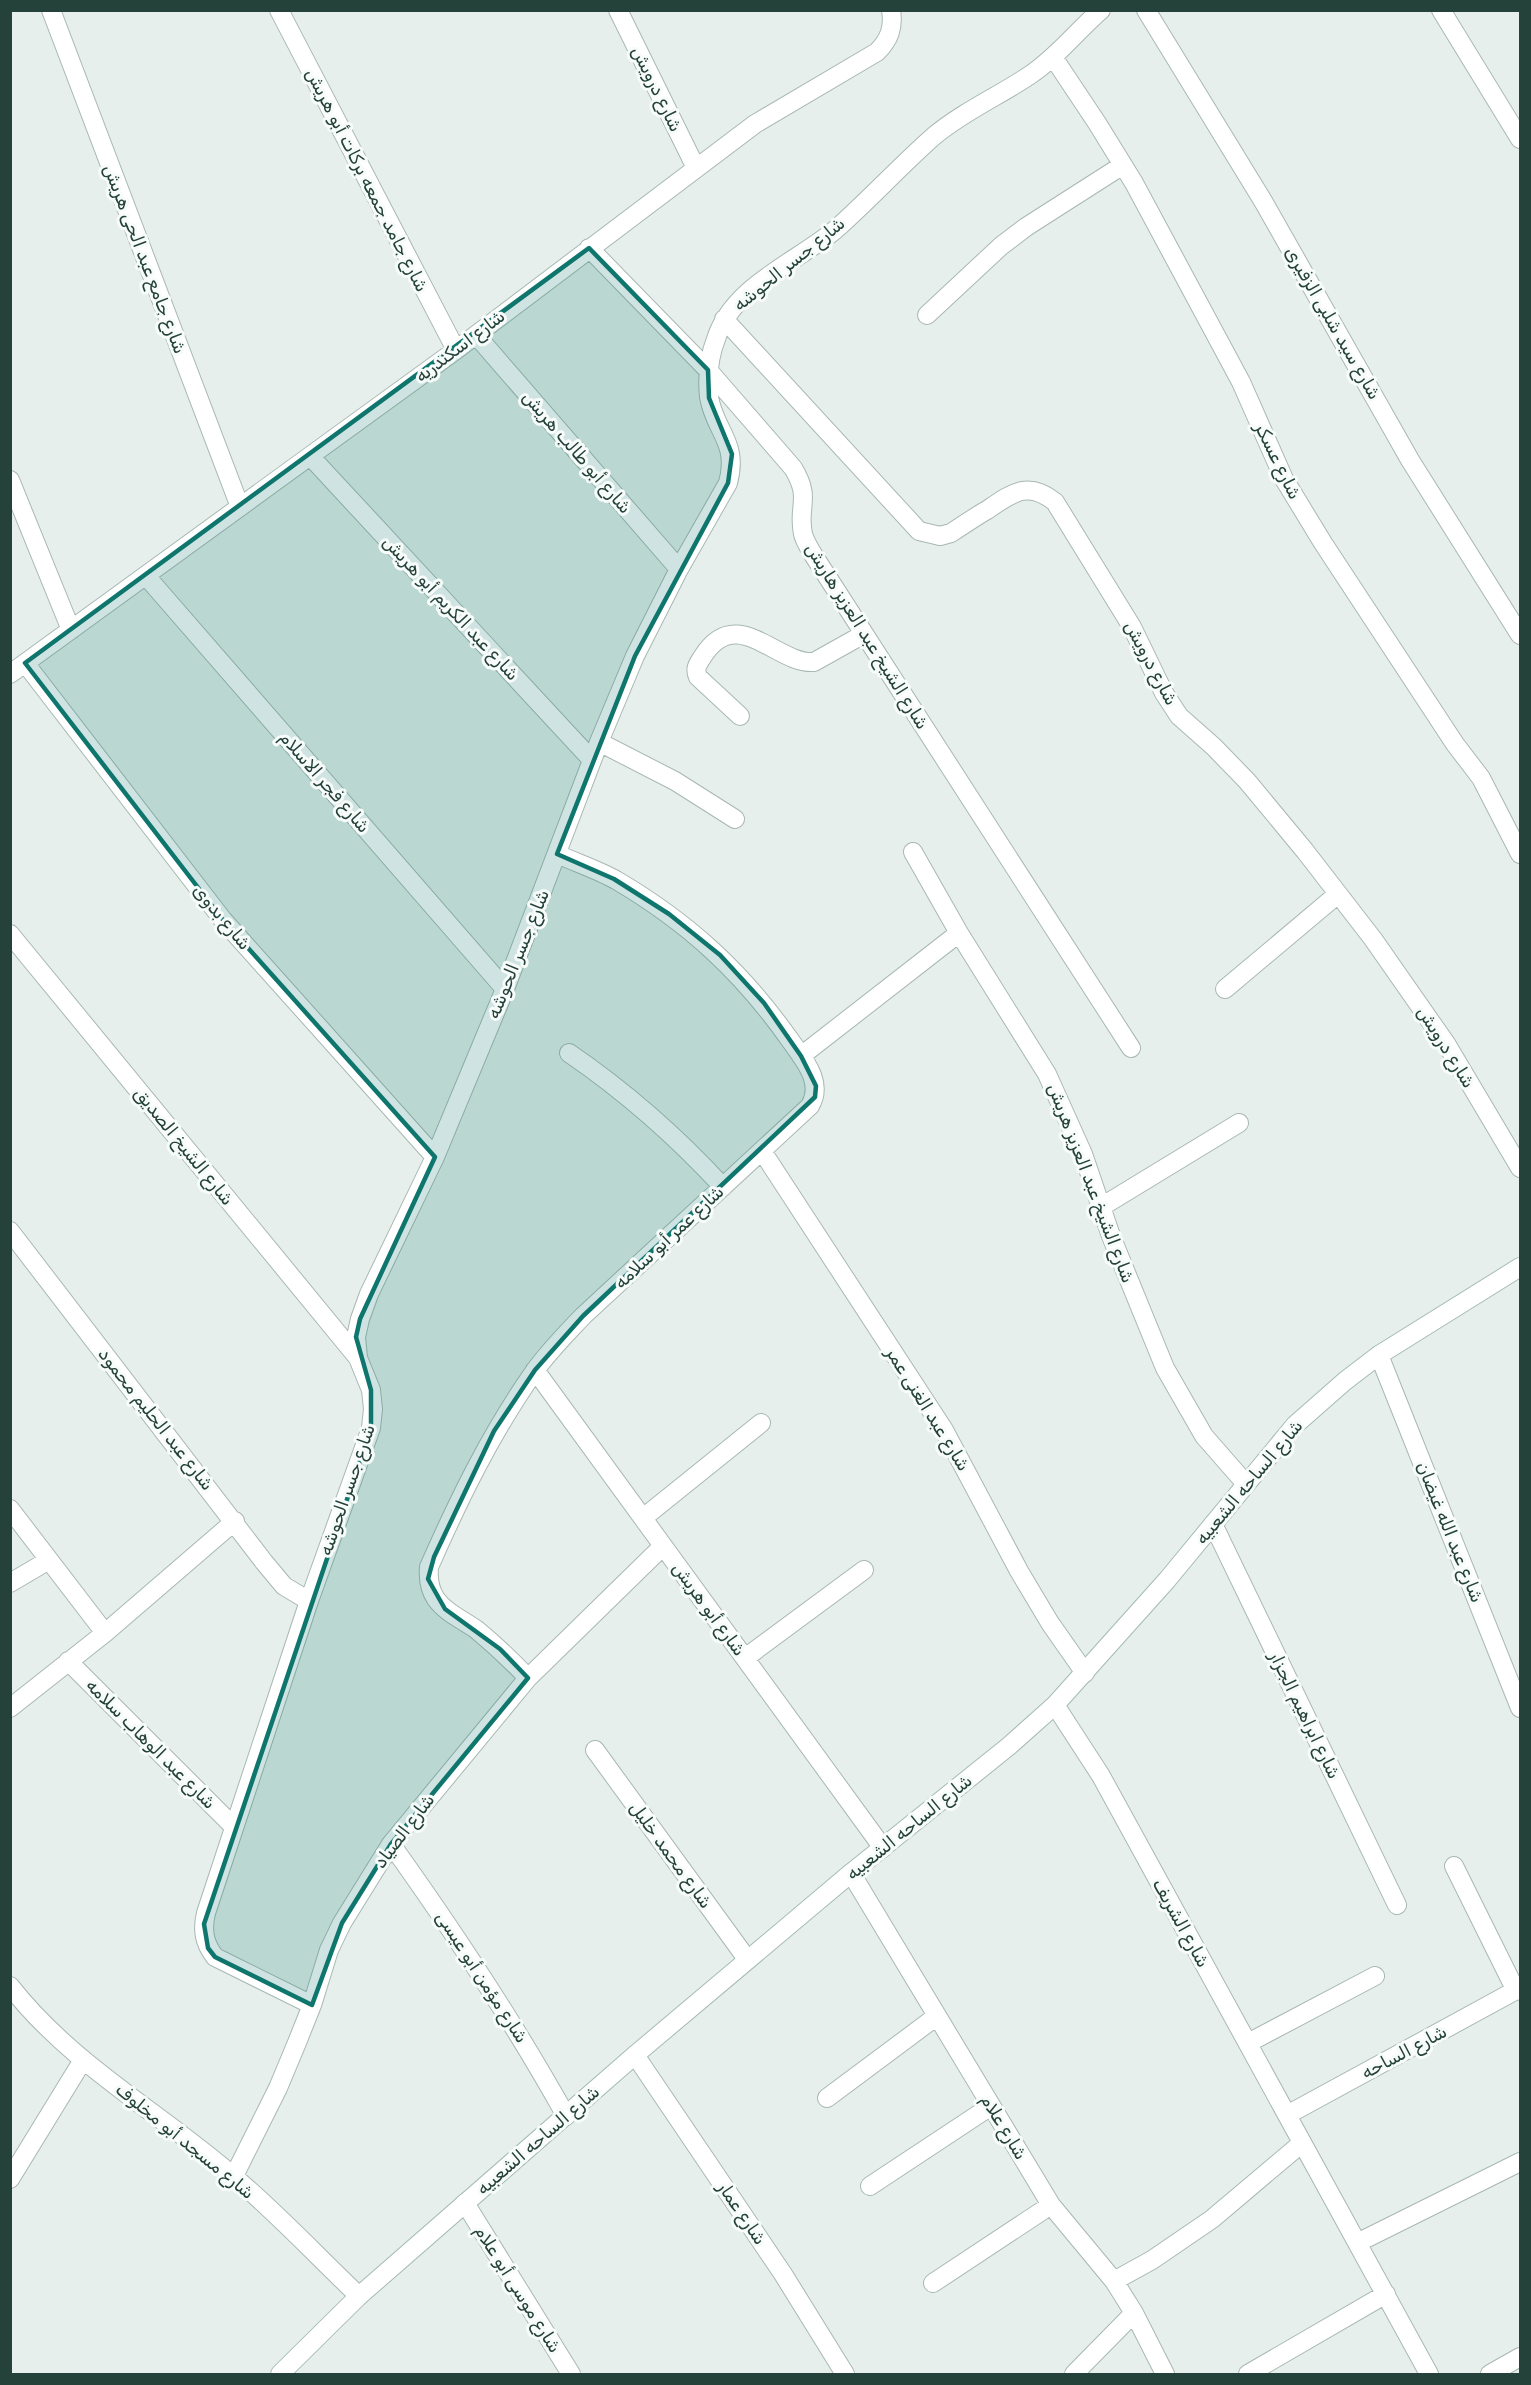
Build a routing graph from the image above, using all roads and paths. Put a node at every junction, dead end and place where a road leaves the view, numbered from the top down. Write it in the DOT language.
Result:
graph roads {
  1 [pos="51,10"];
  2 [pos="279,10"];
  3 [pos="618,10"];
  4 [pos="891,10"];
  5 [pos="1101,10"];
  6 [pos="1146,10"];
  7 [pos="1441,10"];
  8 [pos="1053,57"];
  9 [pos="1521,139"];
  10 [pos="1123,165"];
  11 [pos="696,168"];
  12 [pos="589,248"];
  13 [pos="927,315"];
  14 [pos="724,319"];
  15 [pos="476,335"];
  16 [pos="456,350"];
  17 [pos="708,370"];
  18 [pos="310,456"];
  19 [pos="10,480"];
  20 [pos="240,507"];
  21 [pos="679,569"];
  22 [pos="146,576"];
  23 [pos="71,630"];
  24 [pos="864,634"];
  25 [pos="1521,635"];
  26 [pos="18,668"];
  27 [pos="740,716"];
  28 [pos="599,742"];
  29 [pos="592,760"];
  30 [pos="735,819"];
  31 [pos="913,852"];
  32 [pos="557,854"];
  33 [pos="1521,854"];
  34 [pos="1338,894"];
  35 [pos="959,933"];
  36 [pos="10,934"];
  37 [pos="505,989"];
  38 [pos="1225,989"];
  39 [pos="1131,1048"];
  40 [pos="569,1053"];
  41 [pos="801,1056"];
  42 [pos="1239,1123"];
  43 [pos="762,1151"];
  44 [pos="435,1157"];
  45 [pos="1521,1168"];
  46 [pos="723,1187"];
  47 [pos="1101,1207"];
  48 [pos="10,1231"];
  49 [pos="1521,1267"];
  50 [pos="1379,1355"];
  51 [pos="358,1358"];
  52 [pos="535,1370"];
  53 [pos="761,1423"];
  54 [pos="1246,1484"];
  55 [pos="10,1509"];
  56 [pos="643,1518"];
  57 [pos="235,1521"];
  58 [pos="1213,1524"];
  59 [pos="663,1546"];
  60 [pos="49,1560"];
  61 [pos="864,1570"];
  62 [pos="10,1583"];
  63 [pos="309,1601"];
  64 [pos="105,1633"];
  65 [pos="745,1658"];
  66 [pos="68,1661"];
  67 [pos="1085,1673"];
  68 [pos="528,1678"];
  69 [pos="1055,1705"];
  70 [pos="10,1708"];
  71 [pos="1521,1708"];
  72 [pos="595,1750"];
  73 [pos="234,1827"];
  74 [pos="391,1844"];
  75 [pos="883,1848"];
  76 [pos="1454,1866"];
  77 [pos="851,1873"];
  78 [pos="1397,1905"];
  79 [pos="747,1959"];
  80 [pos="1375,1976"];
  81 [pos="10,1986"];
  82 [pos="1518,1990"];
  83 [pos="312,2006"];
  84 [pos="937,2016"];
  85 [pos="1248,2043"];
  86 [pos="635,2055"];
  87 [pos="83,2060"];
  88 [pos="827,2098"];
  89 [pos="991,2106"];
  90 [pos="1287,2115"];
  91 [pos="566,2116"];
  92 [pos="1302,2144"];
  93 [pos="1521,2162"];
  94 [pos="234,2176"];
  95 [pos="10,2179"];
  96 [pos="870,2186"];
  97 [pos="465,2203"];
  98 [pos="1051,2205"];
  99 [pos="1357,2242"];
  100 [pos="1114,2281"];
  101 [pos="933,2283"];
  102 [pos="1386,2294"];
  103 [pos="359,2296"];
  104 [pos="1134,2313"];
  105 [pos="1521,2356"];
  106 [pos="280,2374"];
  107 [pos="571,2374"];
  108 [pos="845,2374"];
  109 [pos="1074,2374"];
  110 [pos="1165,2374"];
  111 [pos="1248,2374"];
  112 [pos="1429,2374"];
  113 [pos="1490,2374"];
  1 -- 20 [label="street, شارع جامع عبد الحى هريش"];
  2 -- 16 [label="street, شارع جامد جمعه بركات أبو هريش"];
  3 -- 11 [label="street, شارع درويش"];
  4 -- 11 [label="street, شارع اسكندريه"];
  5 -- 8 [label="street, شارع جسر الحوشه"];
  6 -- 25 [label="street, شارع سيد شلبى الزفيرى"];
  7 -- 9 [label="street"];
  8 -- 10 [label="street, شارع عسكر"];
  8 -- 14 [label="street, شارع جسر الحوشه"];
  10 -- 13 [label="street"];
  10 -- 33 [label="street, شارع عسكر"];
  11 -- 12 [label="street, شارع اسكندريه"];
  12 -- 15 [label="street, شارع اسكندريه"];
  12 -- 17 [label="street, شارع الشيخ عبد العزيز هاريش"];
  14 -- 17 [label="street, شارع جسر الحوشه"];
  14 -- 34 [label="street, شارع درويش"];
  15 -- 16 [label="street, شارع اسكندريه"];
  15 -- 21 [label="street, شارع أبو طالب هريش"];
  16 -- 18 [label="street, شارع اسكندريه"];
  17 -- 21 [label="street, شارع جسر الحوشه"];
  17 -- 24 [label="street, شارع الشيخ عبد العزيز هاريش"];
  18 -- 20 [label="street, شارع اسكندريه"];
  18 -- 29 [label="street, شارع عبد الكريم أبو هريش"];
  19 -- 23 [label="street"];
  20 -- 22 [label="street, شارع اسكندريه"];
  21 -- 28 [label="street, شارع جسر الحوشه"];
  22 -- 23 [label="street, شارع اسكندريه"];
  22 -- 37 [label="street, شارع فجر الاسلام"];
  23 -- 26 [label="street, شارع اسكندريه"];
  24 -- 27 [label="street"];
  24 -- 39 [label="street, شارع الشيخ عبد العزيز هاريش"];
  26 -- 44 [label="street, شارع بدوى"];
  28 -- 29 [label="street, شارع جسر الحوشه"];
  28 -- 30 [label="street"];
  29 -- 32 [label="street, شارع جسر الحوشه"];
  31 -- 35 [label="street, شارع الشيخ عبد العزيز هريش"];
  32 -- 37 [label="street, شارع جسر الحوشه"];
  32 -- 41 [label="street, شارع عمر أبو سلامه"];
  34 -- 38 [label="street"];
  34 -- 45 [label="street, شارع درويش"];
  35 -- 41 [label="street"];
  35 -- 47 [label="street, شارع الشيخ عبد العزيز هريش"];
  36 -- 51 [label="street, شارع الشيخ الصديق"];
  37 -- 44 [label="street, شارع جسر الحوشه"];
  40 -- 46 [label="street"];
  41 -- 43 [label="street, شارع عمر أبو سلامه"];
  42 -- 47 [label="street"];
  43 -- 46 [label="street, شارع عمر أبو سلامه"];
  43 -- 67 [label="street, شارع عبد الغنى عمر"];
  44 -- 51 [label="street, شارع جسر الحوشه"];
  46 -- 52 [label="street, شارع عمر أبو سلامه"];
  47 -- 54 [label="street, شارع الشيخ عبد العزيز هريش"];
  48 -- 57 [label="street, شارع عبد الحليم محمود"];
  49 -- 50 [label="street, شارع الساحه الشعبيه"];
  50 -- 54 [label="street, شارع الساحه الشعبيه"];
  50 -- 71 [label="street, شارع عبد الله غيضان"];
  51 -- 63 [label="street, شارع جسر الحوشه"];
  52 -- 56 [label="street, شارع أبو هريش"];
  52 -- 68 [label="street, شارع عمر أبو سلامه"];
  53 -- 56 [label="street"];
  54 -- 58 [label="street, شارع الساحه الشعبيه"];
  55 -- 60 [label="street"];
  56 -- 59 [label="street, شارع أبو هريش"];
  57 -- 63 [label="street, شارع عبد الحليم محمود"];
  57 -- 64 [label="street"];
  58 -- 67 [label="street, شارع الساحه الشعبيه"];
  58 -- 78 [label="street, شارع ابراهيم الجزار"];
  59 -- 65 [label="street, شارع أبو هريش"];
  59 -- 68 [label="street, شارع الصياد"];
  60 -- 62 [label="street"];
  60 -- 64 [label="street"];
  61 -- 65 [label="street"];
  63 -- 73 [label="street, شارع جسر الحوشه"];
  64 -- 66 [label="street"];
  65 -- 75 [label="street, شارع أبو هريش"];
  66 -- 70 [label="street"];
  66 -- 73 [label="street, شارع عبد الوهاب سلامه"];
  67 -- 69 [label="street, شارع الساحه الشعبيه"];
  68 -- 74 [label="street, شارع الصياد"];
  69 -- 75 [label="street, شارع الساحه الشعبيه"];
  69 -- 85 [label="street, شارع الشريف"];
  72 -- 79 [label="street, شارع محمد خليل"];
  73 -- 83 [label="street, شارع جسر الحوشه"];
  74 -- 83 [label="street, شارع الصياد"];
  74 -- 91 [label="street, شارع مؤمن أبو عيسى"];
  75 -- 77 [label="street, شارع الساحه الشعبيه"];
  76 -- 82 [label="street"];
  77 -- 79 [label="street, شارع الساحه الشعبيه"];
  77 -- 84 [label="street, شارع علام"];
  79 -- 86 [label="street, شارع الساحه الشعبيه"];
  80 -- 85 [label="street"];
  81 -- 87 [label="street, شارع مسجد أبو مخلوف"];
  82 -- 90 [label="street, شارع الساحه"];
  83 -- 94 [label="street, شارع الصياد"];
  84 -- 88 [label="street"];
  84 -- 89 [label="street, شارع علام"];
  85 -- 90 [label="street, شارع الشريف"];
  86 -- 91 [label="street, شارع الساحه الشعبيه"];
  86 -- 108 [label="street, شارع عمار"];
  87 -- 94 [label="street, شارع مسجد أبو مخلوف"];
  87 -- 95 [label="street"];
  89 -- 96 [label="street"];
  89 -- 98 [label="street, شارع علام"];
  90 -- 92 [label="street, شارع الشريف"];
  91 -- 97 [label="street, شارع الساحه الشعبيه"];
  92 -- 99 [label="street, شارع الشريف"];
  92 -- 100 [label="street"];
  93 -- 99 [label="street"];
  94 -- 103 [label="street, شارع مسجد أبو مخلوف"];
  97 -- 103 [label="street, شارع الساحه الشعبيه"];
  97 -- 107 [label="street, شارع موسى أبو علام"];
  98 -- 100 [label="street, شارع علام"];
  98 -- 101 [label="street"];
  99 -- 102 [label="street, شارع الشريف"];
  100 -- 104 [label="street, شارع علام"];
  102 -- 111 [label="street"];
  102 -- 112 [label="street, شارع الشريف"];
  103 -- 106 [label="street, شارع الساحه الشعبيه"];
  104 -- 109 [label="street"];
  104 -- 110 [label="street, شارع علام"];
  105 -- 113 [label="street"];
}
